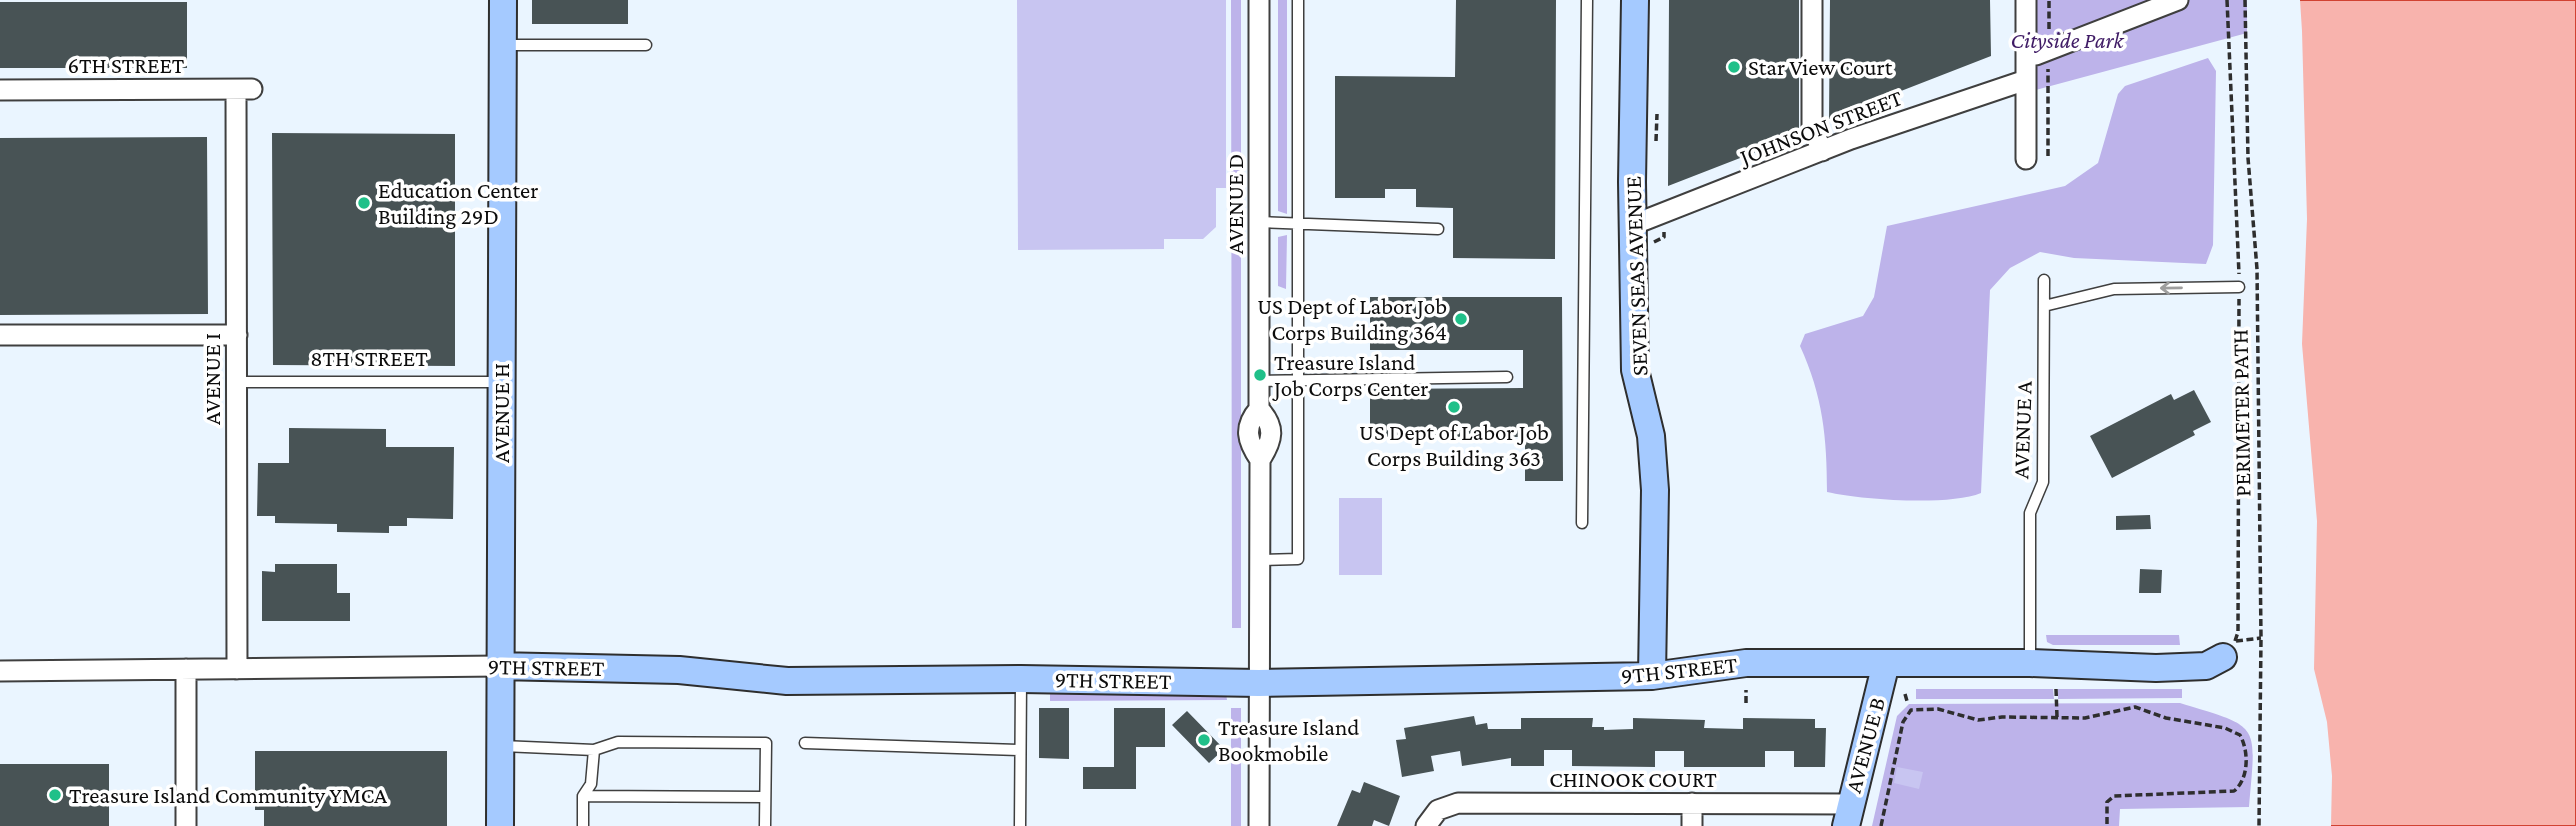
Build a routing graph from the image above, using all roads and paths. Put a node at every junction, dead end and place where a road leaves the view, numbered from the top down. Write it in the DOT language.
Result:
graph roads {
  1 [pos="503,0"];
  2 [pos="1259,0"];
  3 [pos="1298,0"];
  4 [pos="1587,0"];
  5 [pos="1635,0"];
  6 [pos="1812,0"];
  7 [pos="2026,0"];
  8 [pos="2049,0"];
  9 [pos="2178,0"];
  10 [pos="2227,0"];
  11 [pos="2245,0"];
  12 [pos="502,45"];
  13 [pos="646,45"];
  14 [pos="2042,53"];
  15 [pos="2026,80"];
  16 [pos="0,90"];
  17 [pos="244,90"];
  18 [pos="1822,151"];
  19 [pos="2048,156"];
  20 [pos="2026,159"];
  21 [pos="1259,222"];
  22 [pos="1298,224"];
  23 [pos="1665,227"];
  24 [pos="1438,229"];
  25 [pos="1643,234"];
  26 [pos="2044,280"];
  27 [pos="2239,287"];
  28 [pos="2044,306"];
  29 [pos="0,335"];
  30 [pos="237,335"];
  31 [pos="1507,377"];
  32 [pos="1298,380"];
  33 [pos="1259,381"];
  34 [pos="236,382"];
  35 [pos="501,382"];
  36 [pos="1582,523"];
  37 [pos="1259,560"];
  38 [pos="2261,638"];
  39 [pos="2229,649"];
  40 [pos="1886,663"];
  41 [pos="2030,663"];
  42 [pos="500,666"];
  43 [pos="186,669"];
  44 [pos="237,669"];
  45 [pos="0,671"];
  46 [pos="1653,676"];
  47 [pos="1021,679"];
  48 [pos="1259,683"];
  49 [pos="1746,690"];
  50 [pos="2056,690"];
  51 [pos="1905,694"];
  52 [pos="1907,701"];
  53 [pos="1746,703"];
  54 [pos="2057,717"];
  55 [pos="805,743"];
  56 [pos="500,746"];
  57 [pos="594,750"];
  58 [pos="1020,750"];
  59 [pos="583,796"];
  60 [pos="765,797"];
  61 [pos="1692,803"];
  62 [pos="1847,815"];
  63 [pos="186,826"];
  64 [pos="500,826"];
  65 [pos="583,826"];
  66 [pos="765,826"];
  67 [pos="1020,826"];
  68 [pos="1259,826"];
  69 [pos="1426,826"];
  70 [pos="1692,826"];
  71 [pos="1881,826"];
  72 [pos="2107,826"];
  73 [pos="2259,826"];
  1 -- 12 [label="street, AVENUE H"];
  2 -- 21 [label="street, AVENUE D"];
  3 -- 22 [label="lane"];
  4 -- 36 [label="lane"];
  5 -- 25 [label="street, SEVEN SEAS AVENUE"];
  6 -- 18 [label="street"];
  7 -- 15 [label="street"];
  8 -- 14 [label="path"];
  9 -- 14 [label="street"];
  10 -- 27 [label="path"];
  11 -- 38 [label="path, PERIMETER PATH"];
  12 -- 13 [label="lane"];
  12 -- 35 [label="street, AVENUE H"];
  14 -- 19 [label="path"];
  15 -- 18 [label="street, JOHNSON STREET"];
  15 -- 20 [label="street"];
  16 -- 17 [label="street, 6TH STREET"];
  17 -- 30 [label="street, AVENUE I"];
  18 -- 25 [label="street, JOHNSON STREET"];
  21 -- 22 [label="lane"];
  21 -- 33 [label="street, AVENUE D"];
  22 -- 24 [label="lane"];
  22 -- 32 [label="lane"];
  23 -- 25 [label="path"];
  25 -- 46 [label="street, SEVEN SEAS AVENUE"];
  26 -- 28 [label="lane, AVENUE A"];
  27 -- 28 [label="lane, one-way"];
  27 -- 39 [label="path"];
  28 -- 41 [label="lane, AVENUE A"];
  29 -- 30 [label="street"];
  30 -- 34 [label="street, AVENUE I"];
  31 -- 32 [label="lane"];
  32 -- 33 [label="lane"];
  32 -- 37 [label="lane"];
  33 -- 37 [label="street, AVENUE D"];
  34 -- 35 [label="lane, 8TH STREET"];
  34 -- 44 [label="street, AVENUE I"];
  35 -- 42 [label="street, AVENUE H"];
  37 -- 48 [label="street, AVENUE D"];
  38 -- 39 [label="path"];
  38 -- 73 [label="path, PERIMETER PATH"];
  39 -- 41 [label="street, 9TH STREET"];
  40 -- 41 [label="street, 9TH STREET"];
  40 -- 46 [label="street, 9TH STREET"];
  40 -- 62 [label="street, AVENUE B"];
  42 -- 44 [label="street, 9TH STREET"];
  42 -- 47 [label="street, 9TH STREET"];
  42 -- 56 [label="street, AVENUE H"];
  43 -- 44 [label="street, 9TH STREET"];
  43 -- 45 [label="street, 9TH STREET"];
  43 -- 63 [label="street"];
  46 -- 48 [label="street, 9TH STREET"];
  47 -- 48 [label="street, 9TH STREET"];
  47 -- 58 [label="lane"];
  48 -- 68 [label="street, AVENUE D"];
  49 -- 53 [label="path"];
  50 -- 54 [label="path"];
  51 -- 52 [label="path"];
  54 -- 71 [label="path"];
  54 -- 72 [label="path"];
  55 -- 58 [label="lane"];
  56 -- 57 [label="lane"];
  56 -- 64 [label="street, AVENUE H"];
  57 -- 59 [label="lane"];
  57 -- 60 [label="lane"];
  58 -- 67 [label="lane"];
  59 -- 60 [label="lane"];
  59 -- 65 [label="lane"];
  60 -- 66 [label="lane"];
  61 -- 62 [label="street, CHINOOK COURT"];
  61 -- 69 [label="street, CHINOOK COURT"];
  61 -- 70 [label="street"];
}
